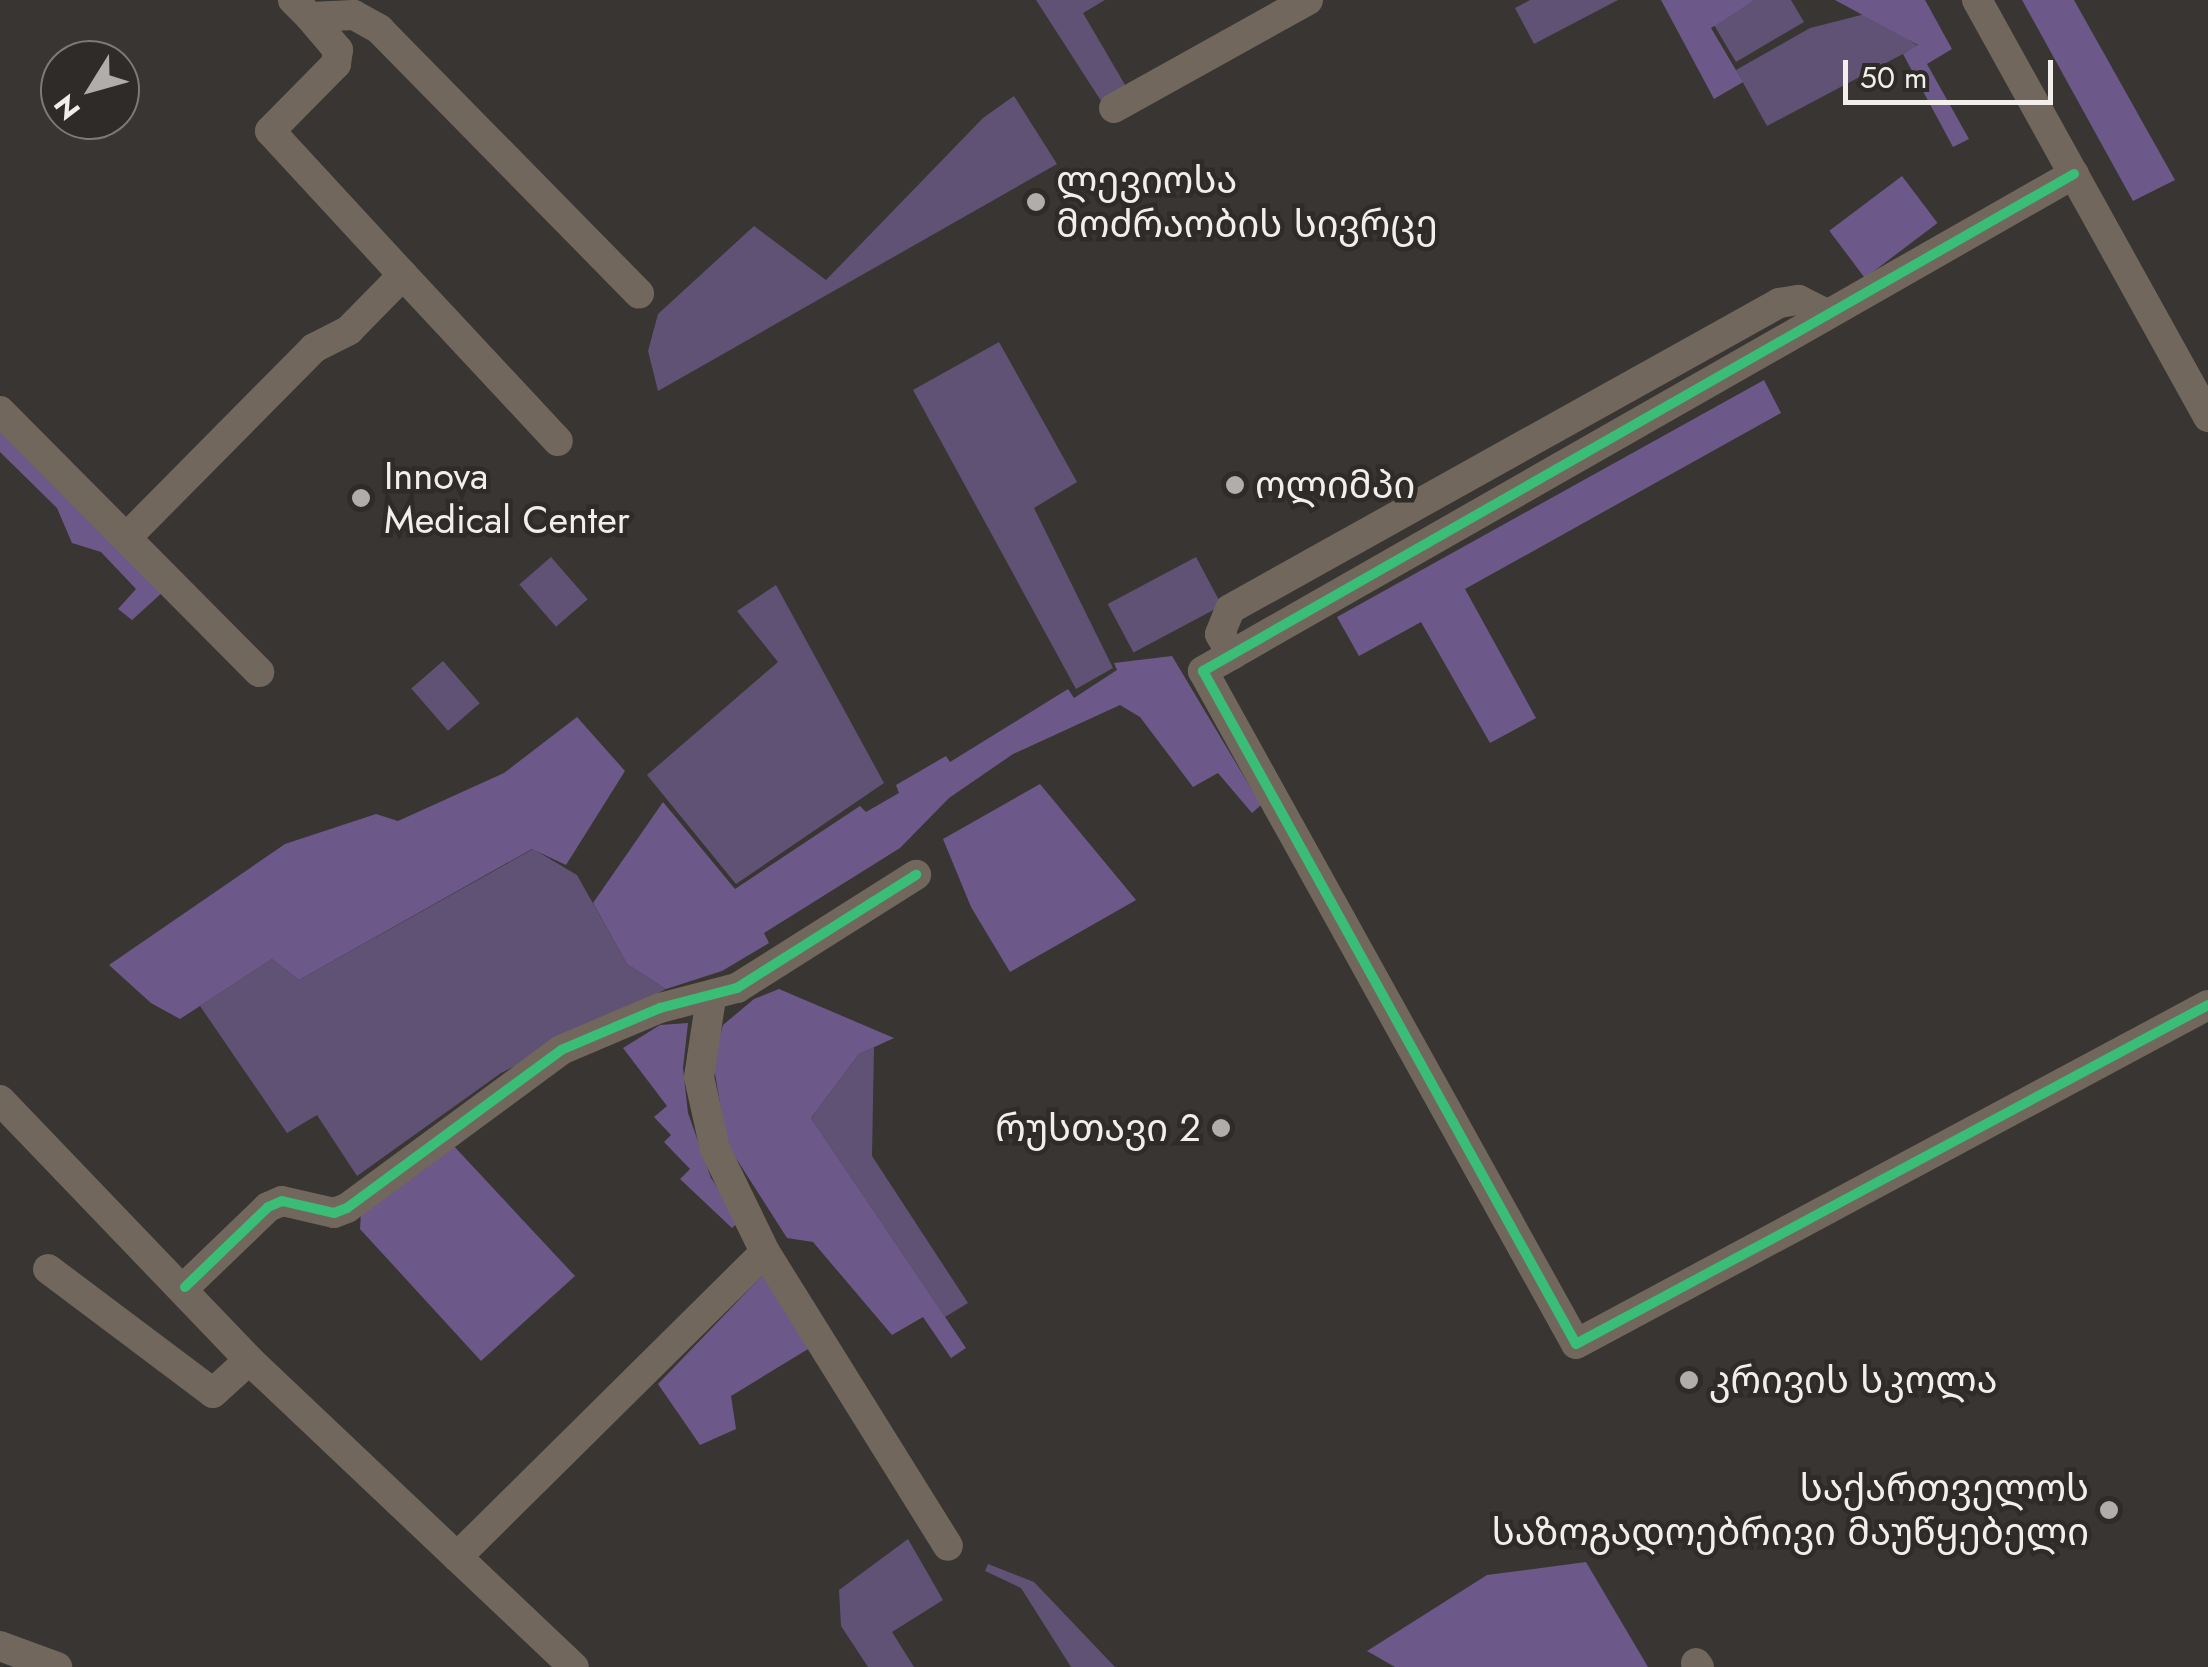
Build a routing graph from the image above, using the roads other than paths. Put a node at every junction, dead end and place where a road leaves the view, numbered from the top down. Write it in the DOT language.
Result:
graph roads {
  1 [pos="1308,0"];
  2 [pos="1977,0"];
  3 [pos="302,8"];
  4 [pos="1114,108"];
  5 [pos="2074,174"];
  6 [pos="403,274"];
  7 [pos="638,294"];
  8 [pos="1826,314"];
  9 [pos="0,411"];
  10 [pos="2208,417"];
  11 [pos="558,441"];
  12 [pos="127,537"];
  13 [pos="1232,656"];
  14 [pos="259,672"];
  15 [pos="916,875"];
  16 [pos="711,998"];
  17 [pos="2208,1005"];
  18 [pos="0,1100"];
  19 [pos="765,1252"];
  20 [pos="48,1270"];
  21 [pos="185,1287"];
  22 [pos="249,1360"];
  23 [pos="948,1546"];
  24 [pos="458,1557"];
  25 [pos="0,1646"];
  26 [pos="57,1667"];
  27 [pos="574,1667"];
  1 -- 4 [label="street"];
  2 -- 5 [label="street"];
  3 -- 6 [label="street"];
  3 -- 7 [label="street"];
  5 -- 8 [label="street"];
  5 -- 10 [label="street"];
  6 -- 11 [label="street"];
  6 -- 12 [label="street"];
  8 -- 13 [label="street"];
  8 -- 13 [label="street"];
  9 -- 12 [label="street"];
  12 -- 14 [label="street"];
  13 -- 17 [label="street"];
  15 -- 16 [label="street"];
  16 -- 19 [label="street"];
  16 -- 21 [label="street"];
  18 -- 21 [label="street"];
  19 -- 23 [label="street"];
  19 -- 24 [label="street"];
  20 -- 22 [label="street"];
  21 -- 22 [label="street"];
  22 -- 24 [label="street"];
  24 -- 27 [label="street"];
  25 -- 26 [label="street"];
}
